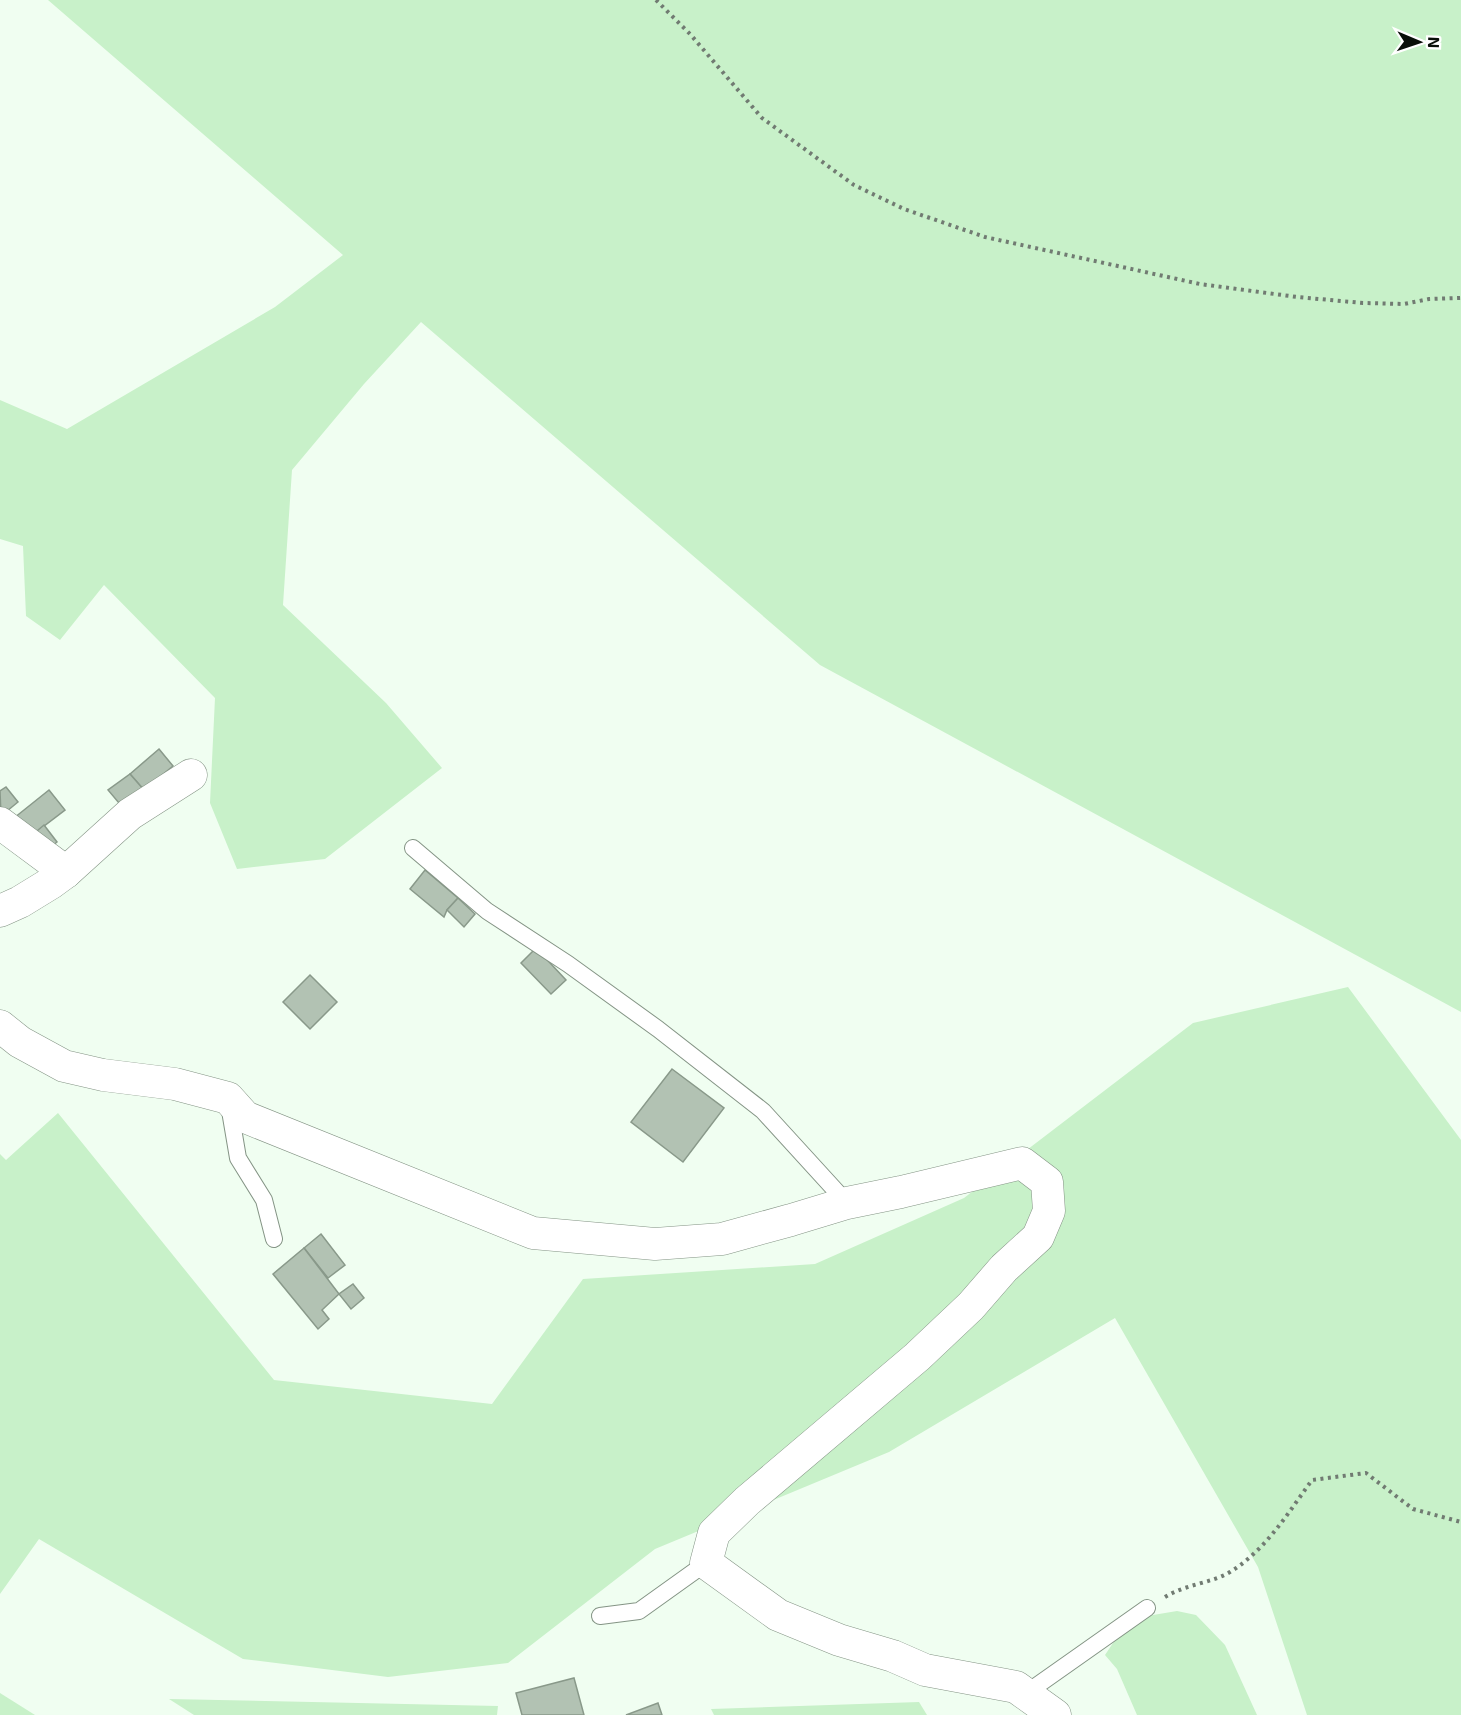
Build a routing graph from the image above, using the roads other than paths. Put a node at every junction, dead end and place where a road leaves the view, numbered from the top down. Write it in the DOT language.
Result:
graph roads {
  1 [pos="191,775"];
  2 [pos="0,823"];
  3 [pos="413,848"];
  4 [pos="66,872"];
  5 [pos="0,911"];
  6 [pos="0,1026"];
  7 [pos="228,1098"];
  8 [pos="847,1203"];
  9 [pos="274,1239"];
  10 [pos="706,1563"];
  11 [pos="1147,1608"];
  12 [pos="600,1616"];
  13 [pos="1025,1694"];
  14 [pos="1054,1715"];
  1 -- 4 [label="street"];
  2 -- 4 [label="street"];
  3 -- 8 [label="lane"];
  4 -- 5 [label="street"];
  6 -- 7 [label="street"];
  7 -- 8 [label="street"];
  7 -- 9 [label="lane"];
  8 -- 10 [label="street"];
  10 -- 12 [label="lane"];
  10 -- 13 [label="street"];
  11 -- 13 [label="lane"];
  13 -- 14 [label="street"];
}
